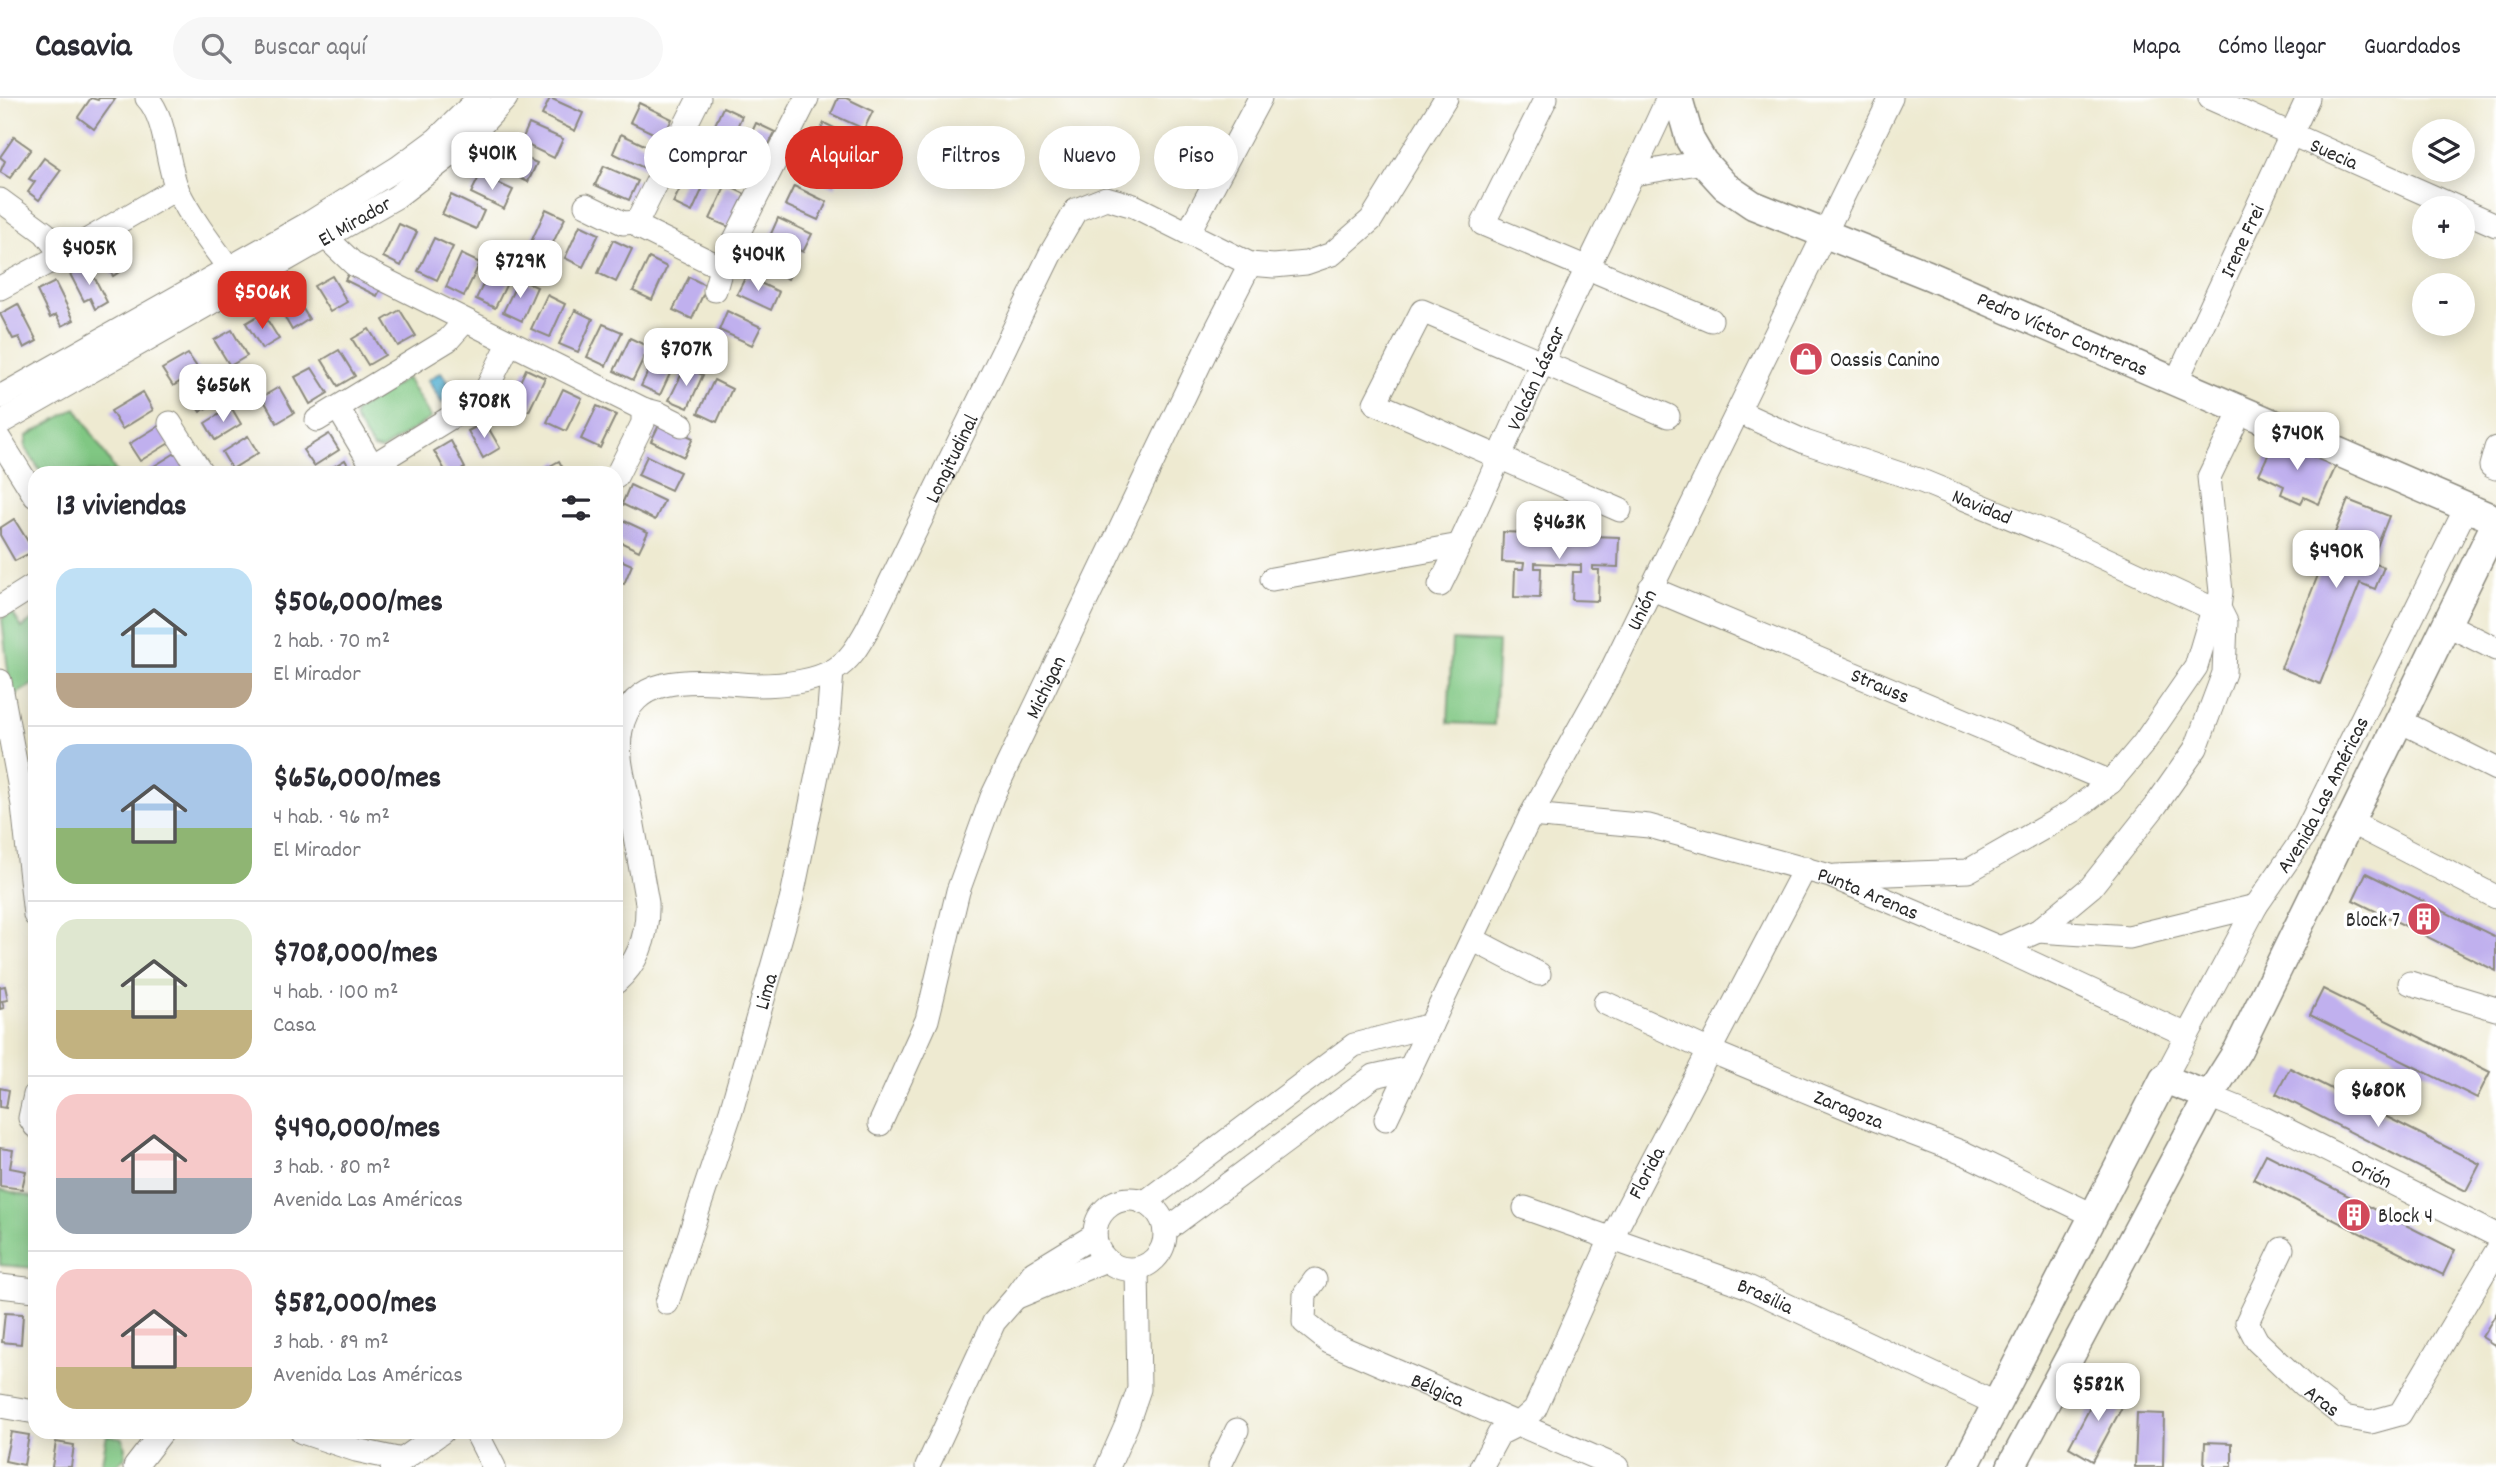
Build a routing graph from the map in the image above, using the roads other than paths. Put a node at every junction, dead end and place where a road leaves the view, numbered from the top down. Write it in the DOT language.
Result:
graph roads {
  1 [pos="147,98"];
  2 [pos="479,98"];
  3 [pos="506,98"];
  4 [pos="699,98"];
  5 [pos="807,98"];
  6 [pos="1260,98"];
  7 [pos="1446,98"];
  8 [pos="1546,98"];
  9 [pos="1891,98"];
  10 [pos="2210,98"];
  11 [pos="2308,98"];
  12 [pos="1681,101"];
  13 [pos="2292,133"];
  14 [pos="1703,162"];
  15 [pos="1634,174"];
  16 [pos="177,188"];
  17 [pos="2431,196"];
  18 [pos="0,200"];
  19 [pos="586,205"];
  20 [pos="2475,216"];
  21 [pos="637,222"];
  22 [pos="2496,225"];
  23 [pos="318,230"];
  24 [pos="1188,233"];
  25 [pos="1823,234"];
  26 [pos="62,255"];
  27 [pos="1250,264"];
  28 [pos="722,265"];
  29 [pos="229,268"];
  30 [pos="1586,269"];
  31 [pos="0,288"];
  32 [pos="715,290"];
  33 [pos="1711,320"];
  34 [pos="465,321"];
  35 [pos="510,342"];
  36 [pos="1541,363"];
  37 [pos="2176,382"];
  38 [pos="0,397"];
  39 [pos="338,408"];
  40 [pos="643,409"];
  41 [pos="2241,411"];
  42 [pos="1739,412"];
  43 [pos="1668,416"];
  44 [pos="317,420"];
  45 [pos="0,423"];
  46 [pos="170,423"];
  47 [pos="682,425"];
  48 [pos="0,440"];
  49 [pos="2496,448"];
  50 [pos="1498,458"];
  51 [pos="197,466"];
  52 [pos="372,466"];
  53 [pos="379,466"];
  54 [pos="622,466"];
  55 [pos="2496,468"];
  56 [pos="28,485"];
  57 [pos="2467,506"];
  58 [pos="1620,510"];
  59 [pos="2495,527"];
  60 [pos="1460,545"];
  61 [pos="1272,579"];
  62 [pos="1440,585"];
  63 [pos="1650,588"];
  64 [pos="28,589"];
  65 [pos="0,607"];
  66 [pos="2219,608"];
  67 [pos="2446,624"];
  68 [pos="2496,649"];
  69 [pos="832,671"];
  70 [pos="0,681"];
  71 [pos="2399,720"];
  72 [pos="623,724"];
  73 [pos="2496,769"];
  74 [pos="623,772"];
  75 [pos="2111,782"];
  76 [pos="28,810"];
  77 [pos="1531,816"];
  78 [pos="2348,821"];
  79 [pos="1805,868"];
  80 [pos="1830,876"];
  81 [pos="2496,897"];
  82 [pos="2256,906"];
  83 [pos="2038,931"];
  84 [pos="1472,939"];
  85 [pos="2000,948"];
  86 [pos="1539,974"];
  87 [pos="623,976"];
  88 [pos="2410,983"];
  89 [pos="1605,1003"];
  90 [pos="2496,1009"];
  91 [pos="1431,1025"];
  92 [pos="2187,1035"];
  93 [pos="1354,1045"];
  94 [pos="1710,1051"];
  95 [pos="1410,1068"];
  96 [pos="1374,1076"];
  97 [pos="2164,1079"];
  98 [pos="2208,1096"];
  99 [pos="1276,1104"];
  100 [pos="1386,1119"];
  101 [pos="880,1124"];
  102 [pos="1298,1132"];
  103 [pos="1144,1203"];
  104 [pos="1525,1208"];
  105 [pos="2093,1215"];
  106 [pos="1165,1231"];
  107 [pos="1095,1235"];
  108 [pos="2496,1235"];
  109 [pos="1612,1239"];
  110 [pos="2282,1249"];
  111 [pos="2496,1252"];
  112 [pos="1106,1260"];
  113 [pos="1137,1269"];
  114 [pos="1315,1280"];
  115 [pos="0,1286"];
  116 [pos="28,1289"];
  117 [pos="1015,1298"];
  118 [pos="667,1303"];
  119 [pos="1997,1404"];
  120 [pos="0,1406"];
  121 [pos="28,1411"];
  122 [pos="1517,1425"];
  123 [pos="1237,1430"];
  124 [pos="153,1439"];
  125 [pos="323,1439"];
  126 [pos="432,1439"];
  127 [pos="480,1439"];
  128 [pos="397,1463"];
  129 [pos="135,1467"];
  130 [pos="494,1467"];
  131 [pos="927,1467"];
  132 [pos="1108,1467"];
  133 [pos="1219,1467"];
  134 [pos="1481,1467"];
  135 [pos="1617,1467"];
  136 [pos="1964,1467"];
  137 [pos="2011,1467"];
  1 -- 16 [label="street"];
  2 -- 23 [label="street, El Mirador"];
  3 -- 23 [label="street, El Mirador"];
  4 -- 21 [label="street"];
  5 -- 28 [label="street"];
  6 -- 24 [label="street"];
  7 -- 27 [label="street, Longitudinal"];
  8 -- 30 [label="street"];
  9 -- 25 [label="street, Unión"];
  10 -- 13 [label="street, Suecia"];
  11 -- 13 [label="street, Irene Frei"];
  12 -- 14 [label="street, Pedro Víctor Contreras"];
  12 -- 15 [label="street, Volcán Láscar"];
  13 -- 17 [label="street, Suecia"];
  13 -- 37 [label="street, Irene Frei"];
  14 -- 15 [label="street"];
  14 -- 25 [label="street, Pedro Víctor Contreras"];
  15 -- 30 [label="street, Volcán Láscar"];
  16 -- 26 [label="street"];
  16 -- 29 [label="street"];
  18 -- 26 [label="street"];
  19 -- 21 [label="street"];
  20 -- 22 [label="street, Suecia"];
  21 -- 28 [label="street"];
  23 -- 29 [label="street, El Mirador"];
  23 -- 34 [label="street"];
  23 -- 45 [label="street, El Mirador"];
  24 -- 27 [label="street, Longitudinal"];
  24 -- 69 [label="street, Longitudinal"];
  25 -- 37 [label="street, Pedro Víctor Contreras"];
  25 -- 42 [label="street, Unión"];
  26 -- 31 [label="street"];
  27 -- 101 [label="street, Michigan"];
  28 -- 32 [label="street"];
  29 -- 38 [label="street, El Mirador"];
  30 -- 33 [label="street"];
  30 -- 36 [label="street, Volcán Láscar"];
  34 -- 35 [label="street"];
  34 -- 39 [label="street"];
  35 -- 40 [label="street"];
  35 -- 53 [label="street"];
  36 -- 43 [label="street"];
  36 -- 50 [label="street, Volcán Láscar"];
  36 -- 50 [label="street"];
  37 -- 41 [label="street, Pedro Víctor Contreras"];
  39 -- 44 [label="street"];
  39 -- 52 [label="street"];
  40 -- 47 [label="street"];
  40 -- 54 [label="street"];
  41 -- 57 [label="street, Pedro Víctor Contreras"];
  41 -- 66 [label="street"];
  42 -- 63 [label="street, Unión"];
  42 -- 66 [label="street, Navidad"];
  46 -- 51 [label="street"];
  48 -- 56 [label="street"];
  49 -- 55 [label="street"];
  50 -- 58 [label="street"];
  50 -- 60 [label="street, Volcán Láscar"];
  57 -- 59 [label="street, Pedro Víctor Contreras"];
  57 -- 82 [label="street, Avenida Las Américas"];
  59 -- 67 [label="street, Avenida Las Américas"];
  60 -- 61 [label="street"];
  60 -- 62 [label="street, Volcán Láscar"];
  63 -- 75 [label="street, Strauss"];
  63 -- 77 [label="street, Unión"];
  64 -- 65 [label="street"];
  66 -- 75 [label="street"];
  66 -- 83 [label="street"];
  67 -- 68 [label="street"];
  67 -- 71 [label="street, Avenida Las Américas"];
  69 -- 72 [label="street, Longitudinal"];
  69 -- 118 [label="street, Lima"];
  70 -- 76 [label="street"];
  71 -- 73 [label="street"];
  71 -- 78 [label="street, Avenida Las Américas"];
  74 -- 87 [label="street, Longitudinal"];
  75 -- 80 [label="street"];
  77 -- 79 [label="street, Punta Arenas"];
  77 -- 84 [label="street, Unión"];
  78 -- 81 [label="street"];
  78 -- 98 [label="street, Avenida Las Américas"];
  79 -- 80 [label="street, Punta Arenas"];
  79 -- 94 [label="street, Florida"];
  80 -- 85 [label="street, Punta Arenas"];
  82 -- 83 [label="street"];
  82 -- 92 [label="street, Avenida Las Américas"];
  83 -- 85 [label="street"];
  84 -- 86 [label="street"];
  84 -- 91 [label="street, Unión"];
  85 -- 92 [label="street, Punta Arenas"];
  88 -- 90 [label="street"];
  89 -- 94 [label="street, Zaragoza"];
  91 -- 93 [label="street"];
  91 -- 95 [label="street, Unión"];
  92 -- 97 [label="street, Avenida Las Américas"];
  93 -- 96 [label="street"];
  93 -- 99 [label="street"];
  94 -- 105 [label="street, Zaragoza"];
  94 -- 109 [label="street, Florida"];
  95 -- 96 [label="street"];
  95 -- 100 [label="street, Unión"];
  96 -- 102 [label="street"];
  97 -- 98 [label="street"];
  97 -- 105 [label="street, Avenida Las Américas"];
  98 -- 108 [label="street, Orión"];
  98 -- 137 [label="street, Avenida Las Américas"];
  99 -- 102 [label="street"];
  99 -- 103 [label="street"];
  102 -- 106 [label="street"];
  103 -- 106 [label="street"];
  103 -- 107 [label="street"];
  104 -- 109 [label="street, Brasilia"];
  105 -- 119 [label="street, Avenida Las Américas"];
  106 -- 113 [label="street"];
  107 -- 112 [label="street"];
  107 -- 117 [label="street"];
  109 -- 119 [label="street, Brasilia"];
  109 -- 122 [label="street, Florida"];
  110 -- 111 [label="street, Aras"];
  112 -- 113 [label="street"];
  112 -- 117 [label="street"];
  113 -- 132 [label="street"];
  114 -- 122 [label="street, Bélgica"];
  115 -- 116 [label="street"];
  117 -- 131 [label="street"];
  119 -- 136 [label="street, Avenida Las Américas"];
  120 -- 121 [label="street"];
  122 -- 134 [label="street, Florida"];
  122 -- 135 [label="street, Bélgica"];
  123 -- 133 [label="street"];
  124 -- 129 [label="street"];
  125 -- 128 [label="street"];
  126 -- 128 [label="street"];
  127 -- 130 [label="street"];
}
